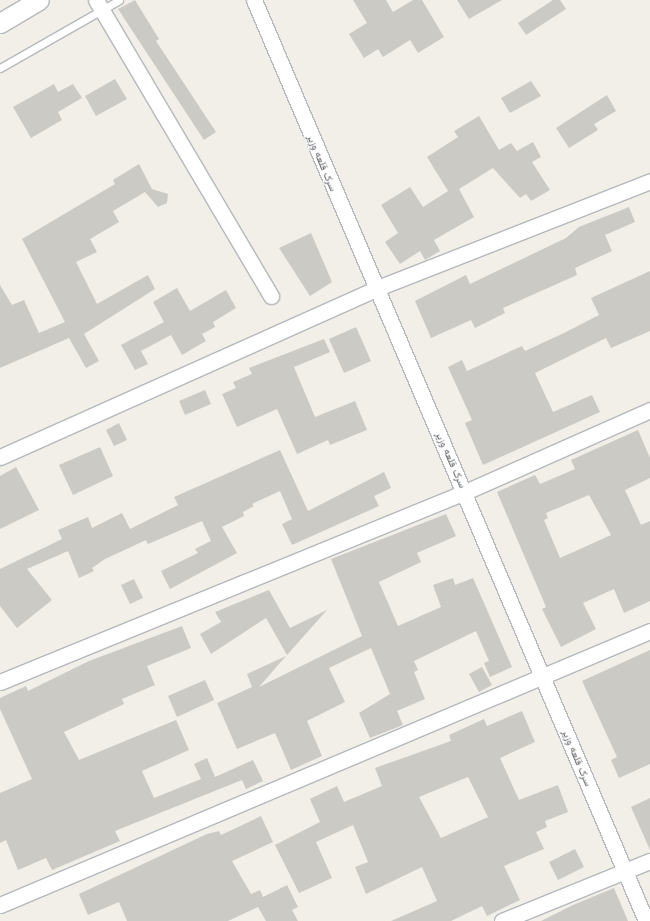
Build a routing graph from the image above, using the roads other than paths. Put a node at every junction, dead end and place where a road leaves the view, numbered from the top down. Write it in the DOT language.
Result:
graph roads {
  1 [pos="39,0"];
  2 [pos="119,0"];
  3 [pos="254,0"];
  4 [pos="99,5"];
  5 [pos="0,23"];
  6 [pos="0,68"];
  7 [pos="650,181"];
  8 [pos="375,290"];
  9 [pos="271,296"];
  10 [pos="650,410"];
  11 [pos="0,457"];
  12 [pos="465,492"];
  13 [pos="650,631"];
  14 [pos="543,677"];
  15 [pos="0,682"];
  16 [pos="650,860"];
  17 [pos="625,871"];
  18 [pos="0,905"];
  19 [pos="502,921"];
  20 [pos="646,921"];
  1 -- 5 [label="street"];
  2 -- 4 [label="lane"];
  3 -- 8 [label="street, سرک قلعه وزیر"];
  4 -- 6 [label="lane"];
  4 -- 9 [label="street"];
  7 -- 8 [label="street"];
  8 -- 11 [label="street"];
  8 -- 12 [label="street, سرک قلعه وزیر"];
  10 -- 12 [label="street"];
  12 -- 14 [label="street, سرک قلعه وزیر"];
  12 -- 15 [label="street"];
  13 -- 14 [label="street"];
  14 -- 17 [label="street, سرک قلعه وزیر"];
  14 -- 18 [label="street"];
  16 -- 17 [label="street"];
  17 -- 19 [label="street"];
  17 -- 20 [label="street, سرک قلعه وزیر"];
}
